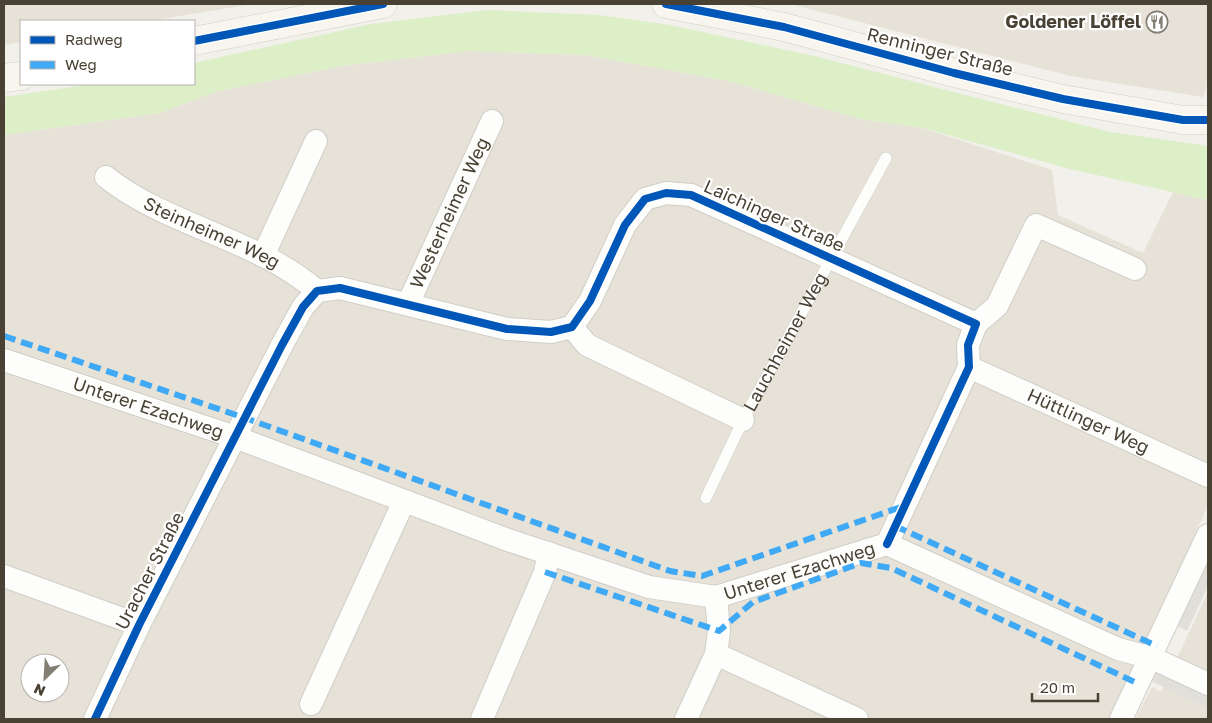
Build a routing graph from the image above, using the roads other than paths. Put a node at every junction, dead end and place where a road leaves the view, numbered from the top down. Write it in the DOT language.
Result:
graph roads {
  1 [pos="383,4"];
  2 [pos="666,4"];
  3 [pos="195,41"];
  4 [pos="20,76"];
  5 [pos="4,78"];
  6 [pos="1208,120"];
  7 [pos="492,122"];
  8 [pos="316,141"];
  9 [pos="886,158"];
  10 [pos="106,176"];
  11 [pos="263,256"];
  12 [pos="830,257"];
  13 [pos="1135,269"];
  14 [pos="316,291"];
  15 [pos="408,304"];
  16 [pos="976,324"];
  17 [pos="572,327"];
  18 [pos="4,360"];
  19 [pos="969,367"];
  20 [pos="743,420"];
  21 [pos="235,437"];
  22 [pos="1208,476"];
  23 [pos="706,498"];
  24 [pos="404,501"];
  25 [pos="1208,535"];
  26 [pos="887,544"];
  27 [pos="549,553"];
  28 [pos="4,576"];
  29 [pos="716,597"];
  30 [pos="139,625"];
  31 [pos="716,654"];
  32 [pos="1152,658"];
  33 [pos="1208,684"];
  34 [pos="311,704"];
  35 [pos="96,719"];
  36 [pos="482,719"];
  37 [pos="686,719"];
  38 [pos="857,719"];
  39 [pos="1121,719"];
  1 -- 3 [label="street"];
  2 -- 6 [label="street, Renninger Straße"];
  4 -- 5 [label="street"];
  7 -- 15 [label="street, Westerheimer Weg"];
  8 -- 11 [label="street"];
  9 -- 12 [label="lane, Lauchheimer Weg"];
  10 -- 11 [label="street, Steinheimer Weg"];
  11 -- 14 [label="street, Steinheimer Weg"];
  12 -- 16 [label="street, Laichinger Straße"];
  12 -- 17 [label="street, Laichinger Straße"];
  12 -- 20 [label="lane, Lauchheimer Weg"];
  13 -- 16 [label="street"];
  14 -- 15 [label="street"];
  14 -- 21 [label="street"];
  15 -- 17 [label="street"];
  16 -- 19 [label="street"];
  17 -- 20 [label="street, Lauchheimer Weg"];
  18 -- 21 [label="street, Unterer Ezachweg"];
  19 -- 22 [label="street, Hüttlinger Weg"];
  19 -- 26 [label="street"];
  20 -- 23 [label="lane, Lauchheimer Weg"];
  21 -- 24 [label="street, Unterer Ezachweg"];
  21 -- 30 [label="street, Uracher Straße"];
  24 -- 27 [label="street, Unterer Ezachweg"];
  24 -- 34 [label="street"];
  25 -- 32 [label="street"];
  26 -- 29 [label="street, Unterer Ezachweg"];
  26 -- 32 [label="street, Unterer Ezachweg"];
  27 -- 29 [label="street, Unterer Ezachweg"];
  27 -- 36 [label="street"];
  28 -- 30 [label="street"];
  29 -- 31 [label="street"];
  30 -- 35 [label="street, Uracher Straße"];
  31 -- 37 [label="street"];
  31 -- 38 [label="street"];
  32 -- 33 [label="street, Unterer Ezachweg"];
  32 -- 39 [label="street"];
}
